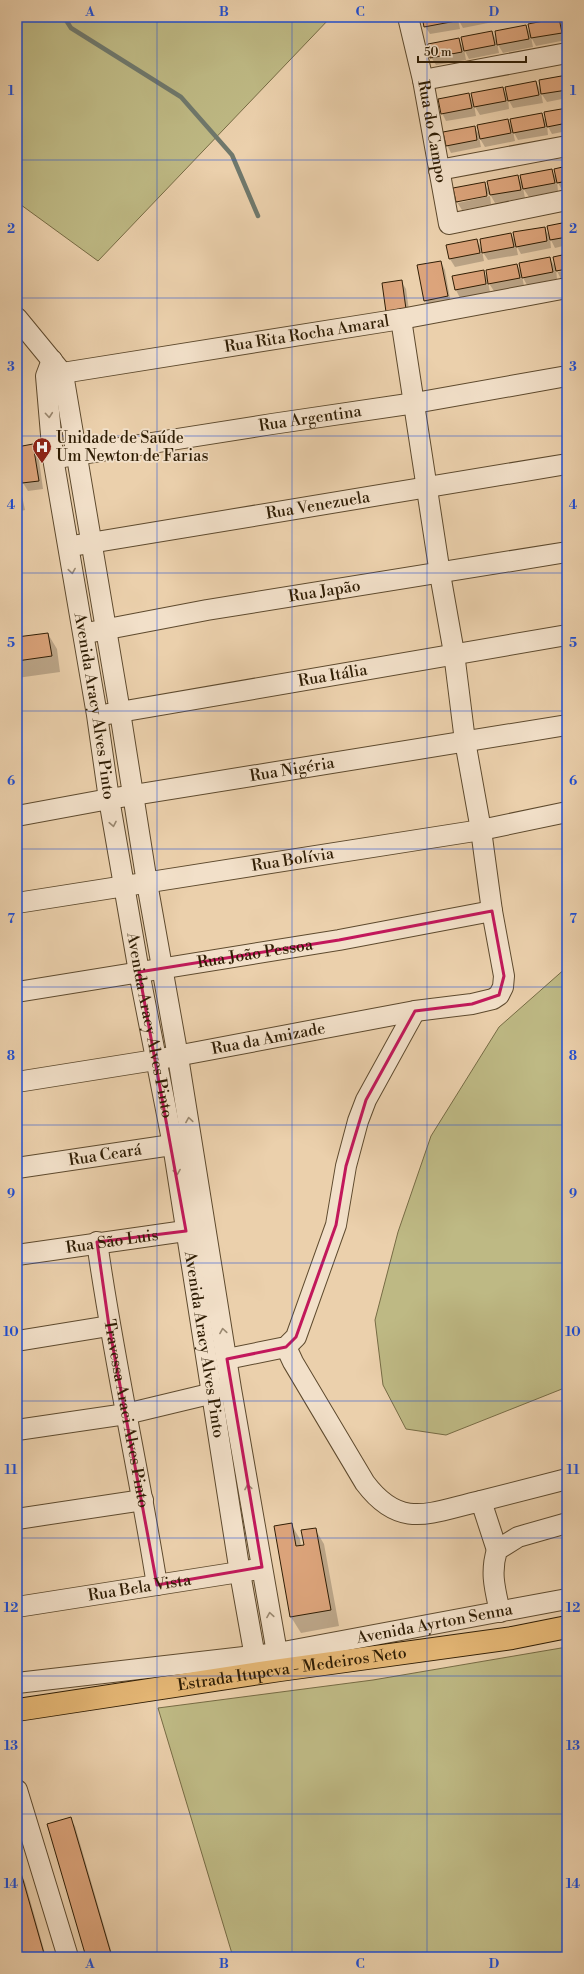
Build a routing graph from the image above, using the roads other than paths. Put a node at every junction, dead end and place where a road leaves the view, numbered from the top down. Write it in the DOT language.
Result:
graph roads {
  1 [pos="408,17"];
  2 [pos="567,52"];
  3 [pos="422,80"];
  4 [pos="567,146"];
  5 [pos="439,170"];
  6 [pos="567,200"];
  7 [pos="567,288"];
  8 [pos="17,318"];
  9 [pos="401,319"];
  10 [pos="53,370"];
  11 [pos="567,376"];
  12 [pos="415,403"];
  13 [pos="76,456"];
  14 [pos="53,458"];
  15 [pos="567,464"];
  16 [pos="426,487"];
  17 [pos="91,542"];
  18 [pos="68,546"];
  19 [pos="567,552"];
  20 [pos="440,574"];
  21 [pos="106,630"];
  22 [pos="82,634"];
  23 [pos="567,635"];
  24 [pos="454,653"];
  25 [pos="120,712"];
  26 [pos="97,715"];
  27 [pos="567,725"];
  28 [pos="465,741"];
  29 [pos="133,795"];
  30 [pos="109,799"];
  31 [pos="567,812"];
  32 [pos="17,816"];
  33 [pos="481,830"];
  34 [pos="147,883"];
  35 [pos="125,885"];
  36 [pos="17,903"];
  37 [pos="492,911"];
  38 [pos="163,968"];
  39 [pos="139,972"];
  40 [pos="17,992"];
  41 [pos="415,1011"];
  42 [pos="178,1056"];
  43 [pos="155,1060"];
  44 [pos="17,1082"];
  45 [pos="192,1142"];
  46 [pos="172,1145"];
  47 [pos="17,1168"];
  48 [pos="207,1228"];
  49 [pos="186,1231"];
  50 [pos="97,1242"];
  51 [pos="17,1255"];
  52 [pos="109,1326"];
  53 [pos="17,1341"];
  54 [pos="286,1347"];
  55 [pos="227,1359"];
  56 [pos="222,1391"];
  57 [pos="126,1414"];
  58 [pos="17,1430"];
  59 [pos="567,1479"];
  60 [pos="143,1500"];
  61 [pos="481,1501"];
  62 [pos="17,1519"];
  63 [pos="567,1523"];
  64 [pos="497,1550"];
  65 [pos="262,1567"];
  66 [pos="240,1573"];
  67 [pos="157,1585"];
  68 [pos="567,1599"];
  69 [pos="17,1607"];
  70 [pos="500,1612"];
  71 [pos="567,1628"];
  72 [pos="279,1662"];
  73 [pos="256,1665"];
  74 [pos="17,1684"];
  75 [pos="17,1710"];
  76 [pos="17,1790"];
  77 [pos="68,1957"];
  1 -- 3 [label="street, Rua do Campo"];
  2 -- 3 [label="street"];
  3 -- 5 [label="street, Rua do Campo"];
  4 -- 5 [label="street"];
  5 -- 6 [label="street, Rua do Campo"];
  7 -- 9 [label="street, Rua Rita Rocha Amaral"];
  8 -- 10 [label="street"];
  9 -- 10 [label="street, Rua Rita Rocha Amaral"];
  9 -- 12 [label="street"];
  10 -- 13 [label="street, Avenida Aracy Alves Pinto"];
  10 -- 14 [label="street, Avenida Aracy Alves Pinto, one-way"];
  11 -- 12 [label="street, Rua Argentina"];
  12 -- 13 [label="street, Rua Argentina"];
  12 -- 16 [label="street"];
  13 -- 14 [label="street, Rua Argentina"];
  13 -- 17 [label="street, Avenida Aracy Alves Pinto"];
  14 -- 18 [label="street, Avenida Aracy Alves Pinto"];
  15 -- 16 [label="street, Rua Venezuela"];
  16 -- 17 [label="street, Rua Venezuela"];
  16 -- 20 [label="street"];
  17 -- 18 [label="street, Rua Venezuela"];
  17 -- 21 [label="street, Avenida Aracy Alves Pinto"];
  18 -- 22 [label="street, Avenida Aracy Alves Pinto, one-way"];
  19 -- 20 [label="street, Rua Japão"];
  20 -- 21 [label="street, Rua Japão"];
  20 -- 24 [label="street"];
  21 -- 22 [label="street, Rua Japão"];
  21 -- 25 [label="street, Avenida Aracy Alves Pinto"];
  22 -- 26 [label="street, Avenida Aracy Alves Pinto"];
  23 -- 24 [label="street, Rua Itália"];
  24 -- 25 [label="street, Rua Itália"];
  24 -- 28 [label="street"];
  25 -- 26 [label="street, Rua Itália"];
  25 -- 29 [label="street, Avenida Aracy Alves Pinto"];
  26 -- 30 [label="street, Avenida Aracy Alves Pinto"];
  27 -- 28 [label="street, Rua Nigéria"];
  28 -- 29 [label="street, Rua Nigéria"];
  28 -- 33 [label="street"];
  29 -- 30 [label="street, Rua Nigéria"];
  29 -- 34 [label="street, Avenida Aracy Alves Pinto"];
  30 -- 32 [label="street, Rua Nigéria"];
  30 -- 35 [label="street, Avenida Aracy Alves Pinto, one-way"];
  31 -- 33 [label="street, Rua Bolívia"];
  33 -- 34 [label="street, Rua Bolívia"];
  33 -- 37 [label="street"];
  34 -- 35 [label="street, Rua Bolívia"];
  34 -- 38 [label="street, Avenida Aracy Alves Pinto"];
  35 -- 36 [label="street, Rua Bolívia"];
  35 -- 39 [label="street, Avenida Aracy Alves Pinto"];
  37 -- 38 [label="street, Rua João Pessoa"];
  37 -- 41 [label="street, Rua da Amizade"];
  38 -- 39 [label="street, Rua João Pessoa"];
  38 -- 42 [label="street, Avenida Aracy Alves Pinto"];
  39 -- 40 [label="street, Rua João Pessoa"];
  39 -- 43 [label="street, Avenida Aracy Alves Pinto"];
  41 -- 42 [label="street, Rua da Amizade"];
  41 -- 54 [label="street"];
  42 -- 43 [label="street, Rua da Amizade"];
  45 -- 42 [label="street, Avenida Aracy Alves Pinto, one-way"];
  43 -- 44 [label="street, Rua da Amizade"];
  43 -- 46 [label="street, Avenida Aracy Alves Pinto"];
  45 -- 46 [label="street, Rua Ceará"];
  45 -- 48 [label="street, Avenida Aracy Alves Pinto"];
  46 -- 47 [label="street, Rua Ceará"];
  46 -- 49 [label="street, Avenida Aracy Alves Pinto, one-way"];
  48 -- 49 [label="street, Rua São Luis"];
  55 -- 48 [label="street, Avenida Aracy Alves Pinto, one-way"];
  49 -- 50 [label="street, Rua São Luis"];
  49 -- 56 [label="street, Avenida Aracy Alves Pinto"];
  50 -- 51 [label="street, Rua São Luis"];
  50 -- 52 [label="street, Travessa Araci Alves Pinto"];
  52 -- 53 [label="street"];
  52 -- 57 [label="street, Travessa Araci Alves Pinto"];
  54 -- 55 [label="street"];
  54 -- 61 [label="street"];
  55 -- 56 [label="street, Avenida Aracy Alves Pinto"];
  56 -- 57 [label="street"];
  65 -- 56 [label="street, Avenida Aracy Alves Pinto, one-way"];
  56 -- 66 [label="street, Avenida Aracy Alves Pinto"];
  57 -- 58 [label="street"];
  57 -- 60 [label="street, Travessa Araci Alves Pinto"];
  59 -- 61 [label="street"];
  60 -- 62 [label="street"];
  60 -- 67 [label="street, Travessa Araci Alves Pinto"];
  61 -- 64 [label="street"];
  63 -- 64 [label="street"];
  64 -- 70 [label="street"];
  65 -- 66 [label="street, Rua Bela Vista"];
  72 -- 65 [label="street, Avenida Aracy Alves Pinto, one-way"];
  66 -- 67 [label="street, Rua Bela Vista"];
  66 -- 73 [label="street, Avenida Aracy Alves Pinto"];
  67 -- 69 [label="street, Rua Bela Vista"];
  68 -- 70 [label="street, Avenida Ayrton Senna"];
  70 -- 72 [label="street, Avenida Ayrton Senna"];
  71 -- 72 [label="main road, Estrada Itupeva - Medeiros Neto"];
  72 -- 73 [label="main road, Estrada Itupeva - Medeiros Neto"];
  73 -- 74 [label="street"];
  73 -- 75 [label="main road, Estrada Itupeva - Medeiros Neto"];
  76 -- 77 [label="street"];
}
